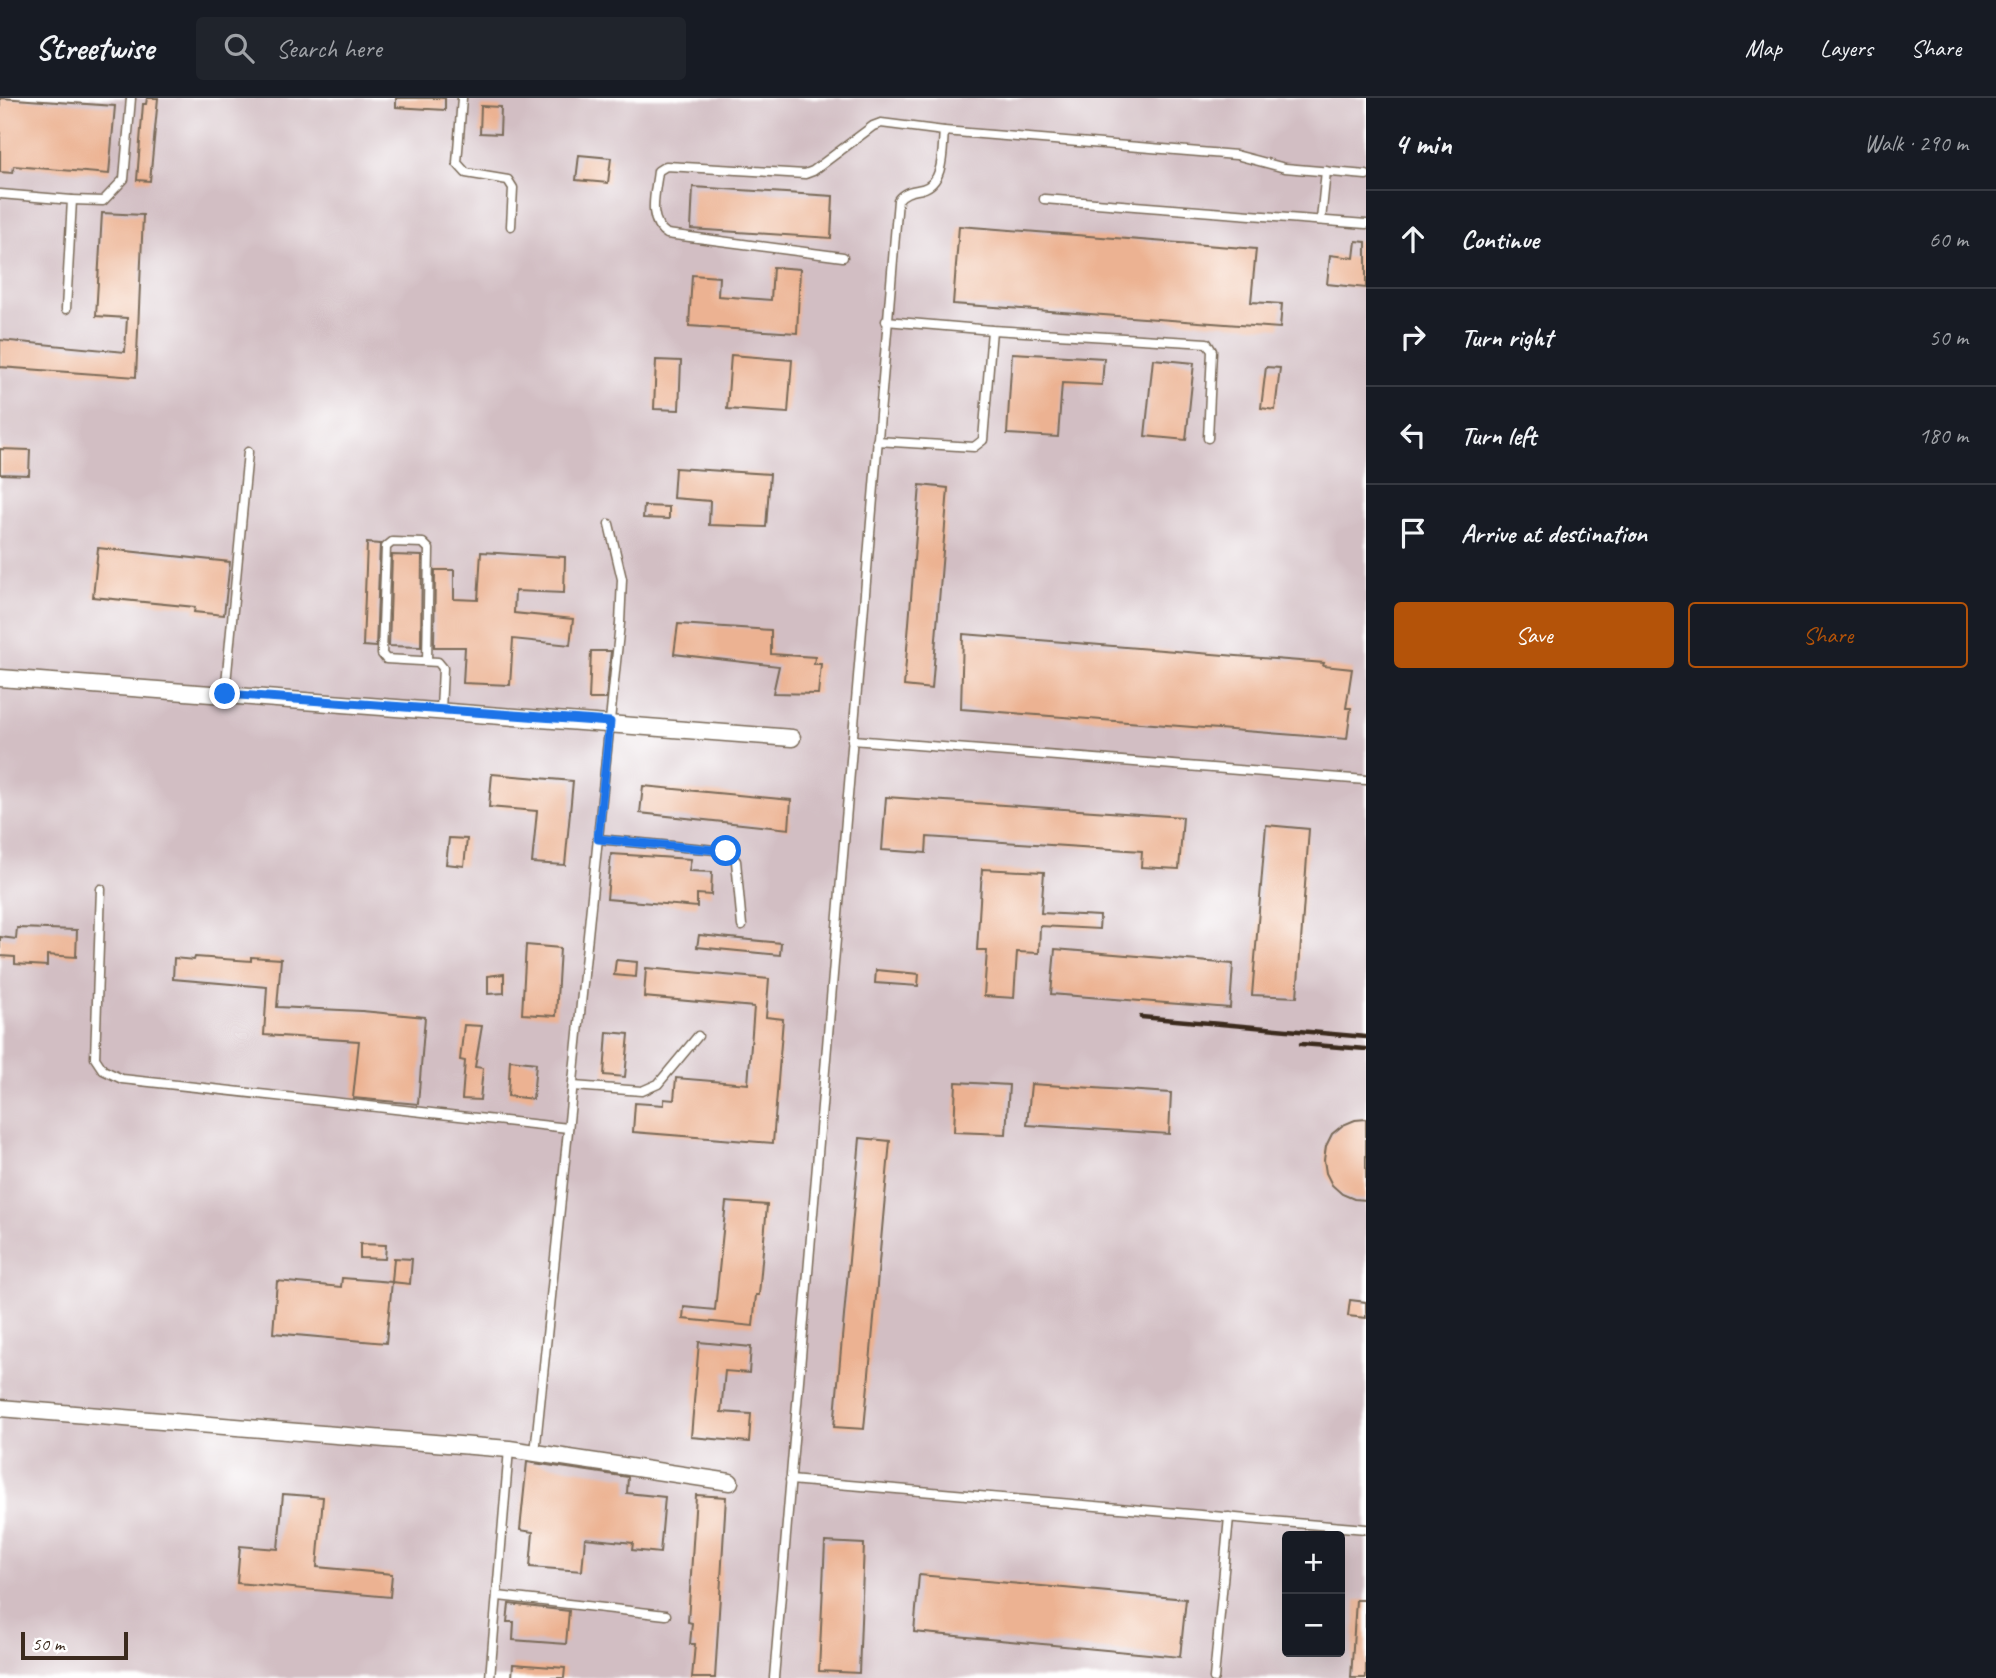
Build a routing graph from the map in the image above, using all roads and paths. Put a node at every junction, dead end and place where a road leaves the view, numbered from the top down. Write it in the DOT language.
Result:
graph roads {
  1 [pos="131,98"];
  2 [pos="462,98"];
  3 [pos="944,131"];
  4 [pos="1326,171"];
  5 [pos="1366,175"];
  6 [pos="0,194"];
  7 [pos="72,200"];
  8 [pos="1044,200"];
  9 [pos="1321,220"];
  10 [pos="1366,224"];
  11 [pos="511,226"];
  12 [pos="843,257"];
  13 [pos="66,309"];
  14 [pos="886,321"];
  15 [pos="992,330"];
  16 [pos="1208,438"];
  17 [pos="877,441"];
  18 [pos="248,452"];
  19 [pos="609,524"];
  20 [pos="427,661"];
  21 [pos="0,678"];
  22 [pos="225,694"];
  23 [pos="441,710"];
  24 [pos="610,722"];
  25 [pos="792,738"];
  26 [pos="852,740"];
  27 [pos="1366,780"];
  28 [pos="598,839"];
  29 [pos="102,889"];
  30 [pos="742,926"];
  31 [pos="698,1036"];
  32 [pos="573,1086"];
  33 [pos="568,1128"];
  34 [pos="0,1408"];
  35 [pos="509,1449"];
  36 [pos="536,1453"];
  37 [pos="790,1480"];
  38 [pos="730,1482"];
  39 [pos="1229,1517"];
  40 [pos="1366,1529"];
  41 [pos="498,1597"];
  42 [pos="666,1615"];
  43 [pos="490,1678"];
  44 [pos="774,1678"];
  45 [pos="1214,1678"];
  1 -- 7 [label="lane"];
  2 -- 11 [label="lane"];
  3 -- 4 [label="lane"];
  3 -- 12 [label="lane"];
  3 -- 14 [label="lane"];
  4 -- 5 [label="lane"];
  4 -- 9 [label="lane"];
  6 -- 7 [label="lane"];
  7 -- 13 [label="lane"];
  8 -- 9 [label="lane"];
  9 -- 10 [label="lane"];
  14 -- 15 [label="lane"];
  14 -- 17 [label="lane"];
  15 -- 16 [label="lane"];
  15 -- 17 [label="lane"];
  17 -- 26 [label="lane"];
  18 -- 22 [label="lane"];
  19 -- 24 [label="lane"];
  20 -- 20 [label="lane"];
  20 -- 23 [label="lane"];
  21 -- 22 [label="street"];
  22 -- 23 [label="street"];
  23 -- 24 [label="street"];
  24 -- 25 [label="street"];
  24 -- 28 [label="lane"];
  26 -- 27 [label="lane"];
  26 -- 37 [label="lane"];
  28 -- 30 [label="lane"];
  28 -- 32 [label="lane"];
  29 -- 33 [label="lane"];
  31 -- 32 [label="lane"];
  32 -- 33 [label="lane"];
  33 -- 36 [label="lane"];
  34 -- 35 [label="street"];
  35 -- 36 [label="street"];
  35 -- 41 [label="lane"];
  36 -- 38 [label="street"];
  37 -- 39 [label="lane"];
  37 -- 44 [label="lane"];
  39 -- 40 [label="lane"];
  39 -- 45 [label="lane"];
  41 -- 42 [label="lane"];
  41 -- 43 [label="lane"];
}
